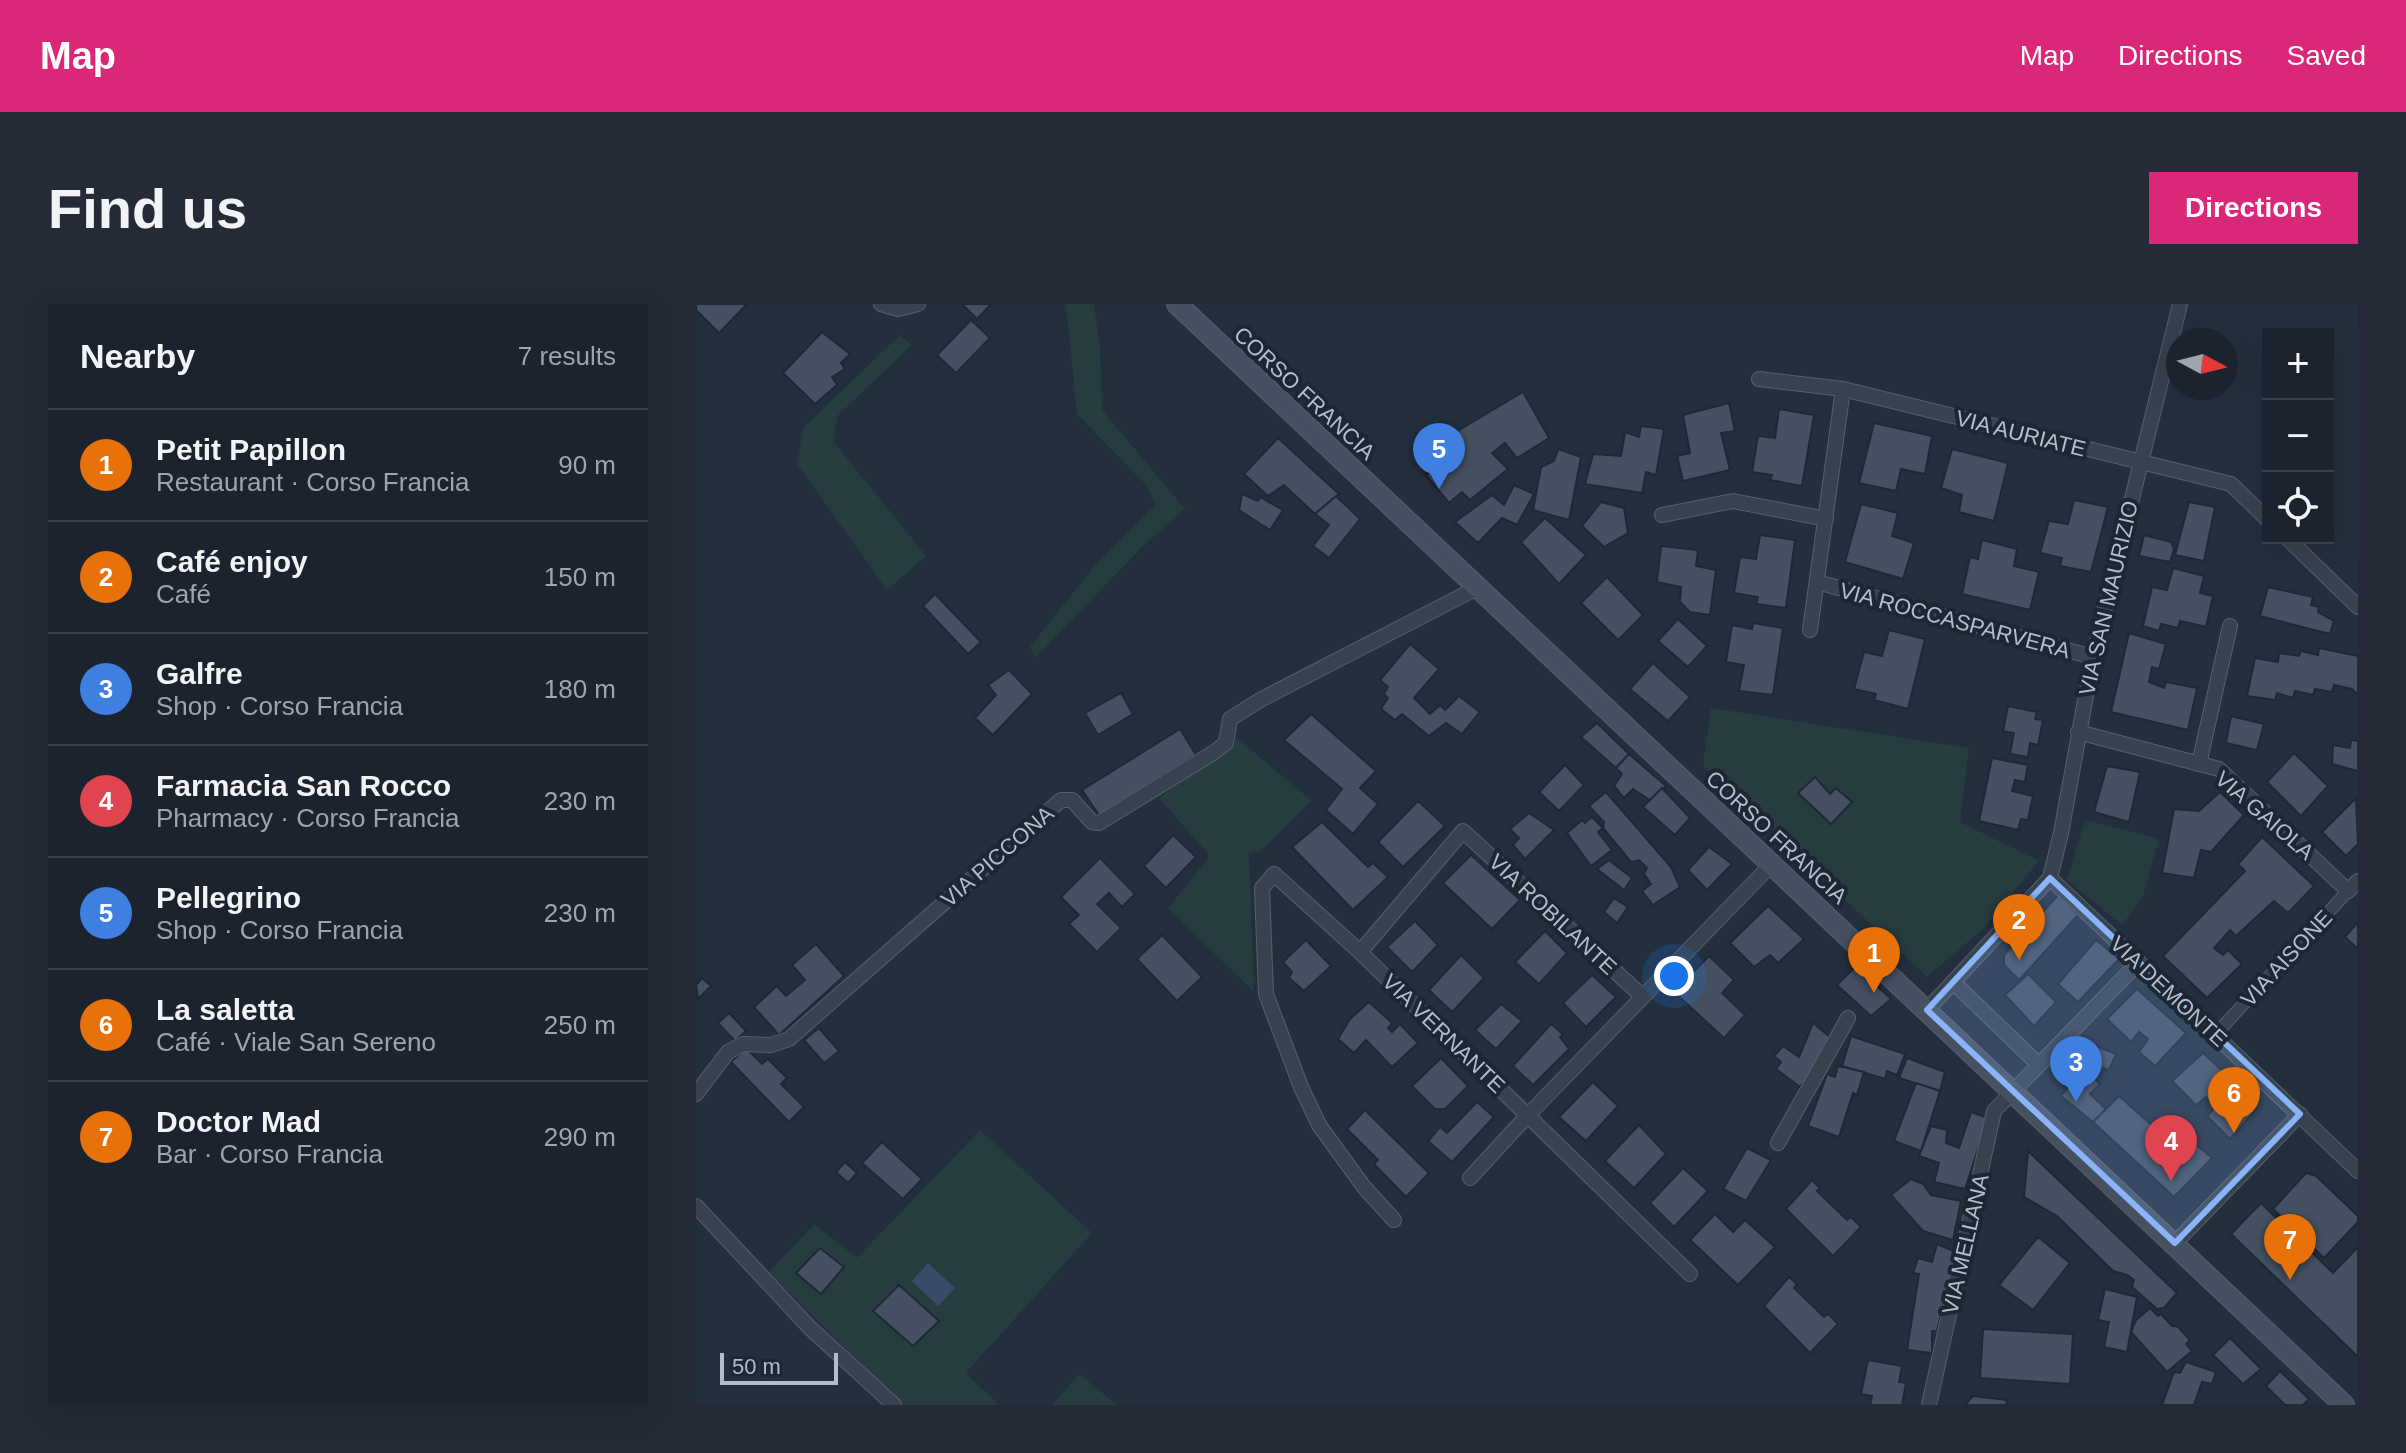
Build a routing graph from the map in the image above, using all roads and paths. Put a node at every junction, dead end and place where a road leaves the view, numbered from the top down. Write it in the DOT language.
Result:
graph roads {
  1 [pos="881,304"];
  2 [pos="918,304"];
  3 [pos="1177,304"];
  4 [pos="2187,304"];
  5 [pos="2178,312"];
  6 [pos="1759,379"];
  7 [pos="1843,389"];
  8 [pos="2140,463"];
  9 [pos="2262,514"];
  10 [pos="1662,515"];
  11 [pos="1826,519"];
  12 [pos="2293,544"];
  13 [pos="1817,582"];
  14 [pos="1477,588"];
  15 [pos="2358,607"];
  16 [pos="2230,626"];
  17 [pos="1810,630"];
  18 [pos="2093,657"];
  19 [pos="2078,732"];
  20 [pos="2199,764"];
  21 [pos="1771,865"];
  22 [pos="2050,878"];
  23 [pos="2353,886"];
  24 [pos="1360,952"];
  25 [pos="2139,962"];
  26 [pos="1953,982"];
  27 [pos="1643,997"];
  28 [pos="1927,1010"];
  29 [pos="1848,1018"];
  30 [pos="2215,1035"];
  31 [pos="2038,1064"];
  32 [pos="2013,1090"];
  33 [pos="696,1094"];
  34 [pos="2300,1114"];
  35 [pos="1528,1115"];
  36 [pos="1778,1143"];
  37 [pos="2358,1171"];
  38 [pos="1470,1178"];
  39 [pos="696,1206"];
  40 [pos="1394,1220"];
  41 [pos="2175,1243"];
  42 [pos="1690,1274"];
  43 [pos="894,1405"];
  44 [pos="1929,1405"];
  45 [pos="2344,1405"];
  1 -- 2 [label="street"];
  3 -- 14 [label="main road, CORSO FRANCIA"];
  4 -- 5 [label="street, VIA SAN MAURIZIO"];
  5 -- 8 [label="street, VIA SAN MAURIZIO"];
  6 -- 7 [label="street, VIA AURIATE"];
  7 -- 8 [label="street, VIA AURIATE"];
  7 -- 11 [label="street"];
  8 -- 9 [label="street, VIA AURIATE"];
  8 -- 18 [label="street, VIA SAN MAURIZIO"];
  10 -- 11 [label="street"];
  11 -- 13 [label="street"];
  12 -- 15 [label="street"];
  13 -- 17 [label="street"];
  13 -- 18 [label="street, VIA ROCCASPARVERA"];
  14 -- 21 [label="main road, CORSO FRANCIA"];
  14 -- 33 [label="street, VIA PICCONA"];
  16 -- 20 [label="street"];
  18 -- 19 [label="street, VIA SAN MAURIZIO"];
  19 -- 20 [label="street, VIA GAIOLA"];
  19 -- 22 [label="street, VIA SAN MAURIZIO"];
  20 -- 23 [label="street, VIA GAIOLA"];
  21 -- 27 [label="street"];
  21 -- 28 [label="main road, CORSO FRANCIA"];
  22 -- 25 [label="street, VIA DEMONTE"];
  22 -- 26 [label="street"];
  23 -- 30 [label="street, VIA AISONE"];
  24 -- 27 [label="street, VIA ROBILANTE"];
  24 -- 35 [label="street, VIA VERNANTE"];
  24 -- 40 [label="street, VIA VERNANTE"];
  25 -- 30 [label="street, VIA DEMONTE"];
  25 -- 31 [label="street, VIA MELLANA"];
  26 -- 28 [label="street"];
  26 -- 31 [label="street"];
  27 -- 35 [label="street"];
  28 -- 32 [label="main road, CORSO FRANCIA"];
  29 -- 36 [label="street"];
  30 -- 34 [label="street, VIA DEMONTE"];
  31 -- 32 [label="street, VIA MELLANA"];
  32 -- 41 [label="main road, CORSO FRANCIA"];
  32 -- 44 [label="street, VIA MELLANA"];
  34 -- 37 [label="street, VIA DEMONTE"];
  34 -- 41 [label="street"];
  35 -- 38 [label="street"];
  35 -- 42 [label="street, VIA VERNANTE"];
  39 -- 43 [label="street"];
  41 -- 45 [label="main road, CORSO FRANCIA"];
}
